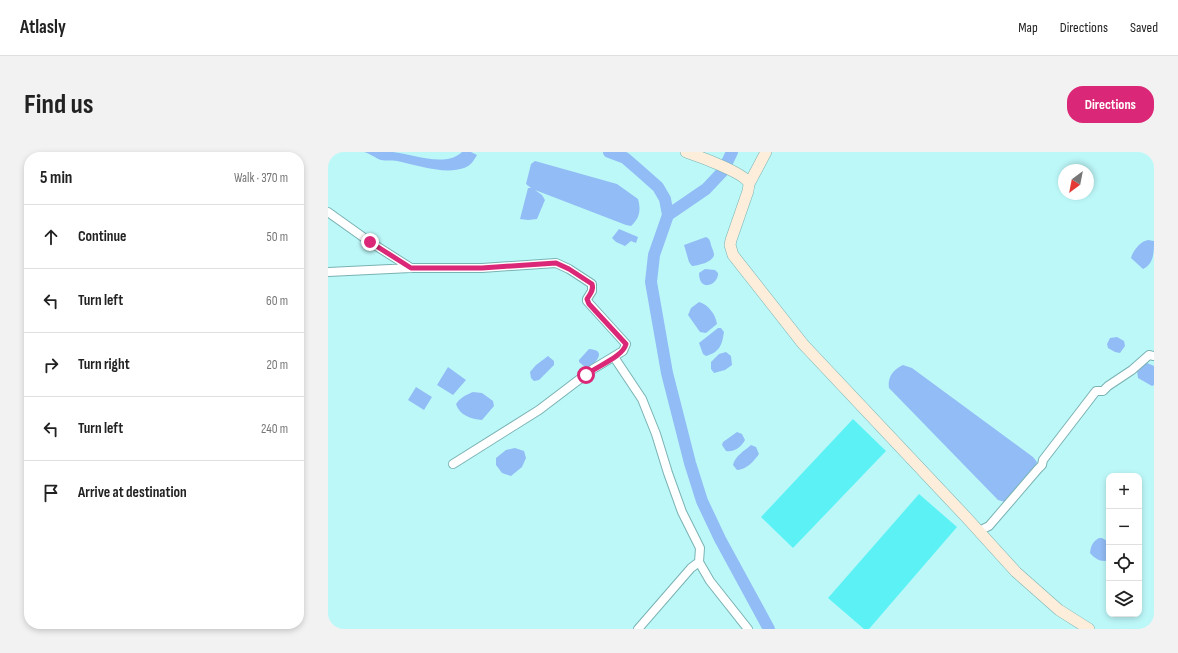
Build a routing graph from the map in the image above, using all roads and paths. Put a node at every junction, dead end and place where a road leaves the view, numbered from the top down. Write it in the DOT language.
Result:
graph roads {
  1 [pos="686,152"];
  2 [pos="766,152"];
  3 [pos="749,184"];
  4 [pos="328,212"];
  5 [pos="411,268"];
  6 [pos="328,272"];
  7 [pos="1154,356"];
  8 [pos="614,357"];
  9 [pos="453,464"];
  10 [pos="979,531"];
  11 [pos="699,562"];
  12 [pos="638,629"];
  13 [pos="748,629"];
  14 [pos="1089,629"];
  1 -- 3 [label="street"];
  2 -- 3 [label="street"];
  3 -- 10 [label="street"];
  4 -- 5 [label="street"];
  5 -- 6 [label="street"];
  5 -- 8 [label="street"];
  7 -- 10 [label="street"];
  8 -- 9 [label="street"];
  8 -- 11 [label="street"];
  10 -- 14 [label="street"];
  11 -- 12 [label="street"];
  11 -- 13 [label="street"];
}
